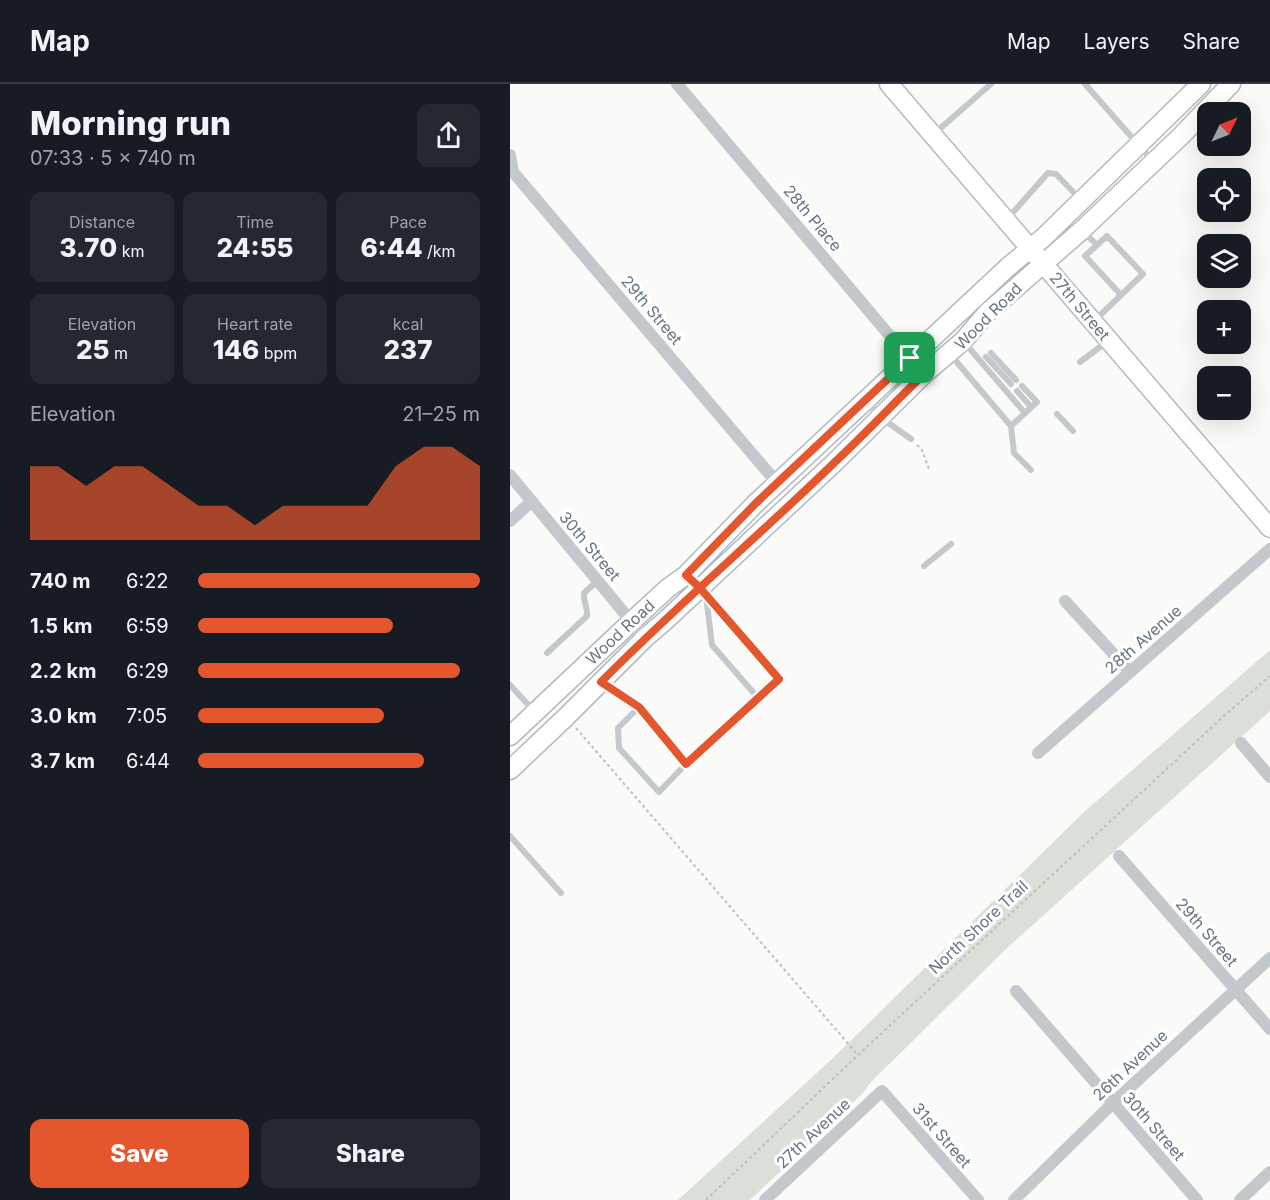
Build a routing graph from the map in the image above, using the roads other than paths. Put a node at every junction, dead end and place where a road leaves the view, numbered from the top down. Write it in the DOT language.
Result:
graph roads {
  1 [pos="677,84"];
  2 [pos="889,84"];
  3 [pos="991,84"];
  4 [pos="1085,84"];
  5 [pos="1201,84"];
  6 [pos="1231,84"];
  7 [pos="933,135"];
  8 [pos="1137,144"];
  9 [pos="510,154"];
  10 [pos="1154,162"];
  11 [pos="511,173"];
  12 [pos="1082,200"];
  13 [pos="1006,220"];
  14 [pos="1082,230"];
  15 [pos="1097,245"];
  16 [pos="1030,249"];
  17 [pos="1043,263"];
  18 [pos="1121,295"];
  19 [pos="1093,322"];
  20 [pos="1109,340"];
  21 [pos="963,341"];
  22 [pos="950,354"];
  23 [pos="986,357"];
  24 [pos="910,358"];
  25 [pos="1080,362"];
  26 [pos="923,375"];
  27 [pos="1013,382"];
  28 [pos="1019,388"];
  29 [pos="867,400"];
  30 [pos="1025,413"];
  31 [pos="1058,414"];
  32 [pos="880,417"];
  33 [pos="1011,426"];
  34 [pos="1073,431"];
  35 [pos="911,439"];
  36 [pos="1031,470"];
  37 [pos="510,476"];
  38 [pos="777,483"];
  39 [pos="532,501"];
  40 [pos="510,521"];
  41 [pos="1270,528"];
  42 [pos="951,544"];
  43 [pos="1270,549"];
  44 [pos="924,566"];
  45 [pos="686,575"];
  46 [pos="597,581"];
  47 [pos="703,592"];
  48 [pos="1065,601"];
  49 [pos="631,622"];
  50 [pos="645,638"];
  51 [pos="547,653"];
  52 [pos="1130,672"];
  53 [pos="601,682"];
  54 [pos="510,685"];
  55 [pos="758,698"];
  56 [pos="639,707"];
  57 [pos="535,712"];
  58 [pos="510,736"];
  59 [pos="1241,743"];
  60 [pos="1038,753"];
  61 [pos="686,764"];
  62 [pos="510,770"];
  63 [pos="1270,777"];
  64 [pos="510,836"];
  65 [pos="1119,856"];
  66 [pos="561,893"];
  67 [pos="1270,958"];
  68 [pos="1235,989"];
  69 [pos="1016,991"];
  70 [pos="1270,1029"];
  71 [pos="882,1091"];
  72 [pos="1113,1103"];
  73 [pos="1270,1172"];
  74 [pos="765,1200"];
  75 [pos="978,1200"];
  76 [pos="1014,1200"];
  77 [pos="1197,1200"];
  78 [pos="1240,1200"];
  1 -- 24 [label="street, 28th Place"];
  2 -- 7 [label="street, 27th Street"];
  3 -- 7 [label="lane"];
  4 -- 8 [label="lane"];
  5 -- 8 [label="street, Wood Road"];
  6 -- 10 [label="street, Wood Road"];
  7 -- 13 [label="street, 27th Street"];
  8 -- 10 [label="lane"];
  8 -- 12 [label="street, Wood Road"];
  9 -- 11 [label="street, 29th Street"];
  10 -- 14 [label="street, Wood Road"];
  11 -- 38 [label="street, 29th Street"];
  12 -- 13 [label="lane"];
  12 -- 16 [label="street, Wood Road"];
  13 -- 16 [label="street, 27th Street"];
  14 -- 15 [label="lane"];
  14 -- 17 [label="street, Wood Road"];
  15 -- 18 [label="lane"];
  15 -- 18 [label="lane"];
  16 -- 17 [label="street, 27th Street"];
  16 -- 24 [label="street, Wood Road"];
  17 -- 19 [label="street, 27th Street"];
  17 -- 21 [label="street, Wood Road"];
  18 -- 19 [label="lane"];
  19 -- 20 [label="street, 27th Street"];
  20 -- 25 [label="lane"];
  20 -- 41 [label="street, 27th Street"];
  21 -- 22 [label="street, Wood Road"];
  21 -- 23 [label="lane"];
  22 -- 26 [label="street, Wood Road"];
  22 -- 33 [label="lane"];
  23 -- 27 [label="lane"];
  23 -- 30 [label="lane"];
  24 -- 26 [label="street, 28th Place"];
  24 -- 29 [label="street, Wood Road"];
  26 -- 32 [label="street, Wood Road"];
  28 -- 30 [label="lane"];
  29 -- 32 [label="lane"];
  29 -- 38 [label="street, Wood Road"];
  30 -- 33 [label="lane"];
  31 -- 34 [label="lane"];
  32 -- 35 [label="lane"];
  32 -- 47 [label="street, Wood Road"];
  33 -- 36 [label="lane"];
  37 -- 39 [label="street, 30th Street"];
  38 -- 45 [label="street, Wood Road"];
  39 -- 40 [label="street"];
  39 -- 46 [label="street, 30th Street"];
  42 -- 44 [label="lane"];
  43 -- 52 [label="street, 28th Avenue"];
  45 -- 47 [label="lane"];
  45 -- 49 [label="street, Wood Road"];
  46 -- 49 [label="street, 30th Street"];
  46 -- 51 [label="lane"];
  47 -- 50 [label="street, Wood Road"];
  47 -- 55 [label="lane"];
  47 -- 55 [label="lane"];
  48 -- 52 [label="street"];
  49 -- 50 [label="street, 30th Street"];
  49 -- 57 [label="street, Wood Road"];
  50 -- 53 [label="street, Wood Road"];
  52 -- 60 [label="street, 28th Avenue"];
  53 -- 56 [label="lane"];
  53 -- 62 [label="street, Wood Road"];
  54 -- 57 [label="lane"];
  55 -- 61 [label="lane"];
  56 -- 61 [label="lane"];
  56 -- 61 [label="lane"];
  57 -- 58 [label="street, Wood Road"];
  59 -- 63 [label="street"];
  64 -- 66 [label="lane"];
  65 -- 68 [label="street, 29th Street"];
  67 -- 68 [label="street, 26th Avenue"];
  68 -- 70 [label="street, 29th Street"];
  68 -- 72 [label="street, 26th Avenue"];
  69 -- 72 [label="street, 30th Street"];
  71 -- 74 [label="street, 27th Avenue"];
  71 -- 75 [label="street, 31st Street"];
  72 -- 76 [label="street, 26th Avenue"];
  72 -- 77 [label="street, 30th Street"];
  73 -- 78 [label="street"];
}
